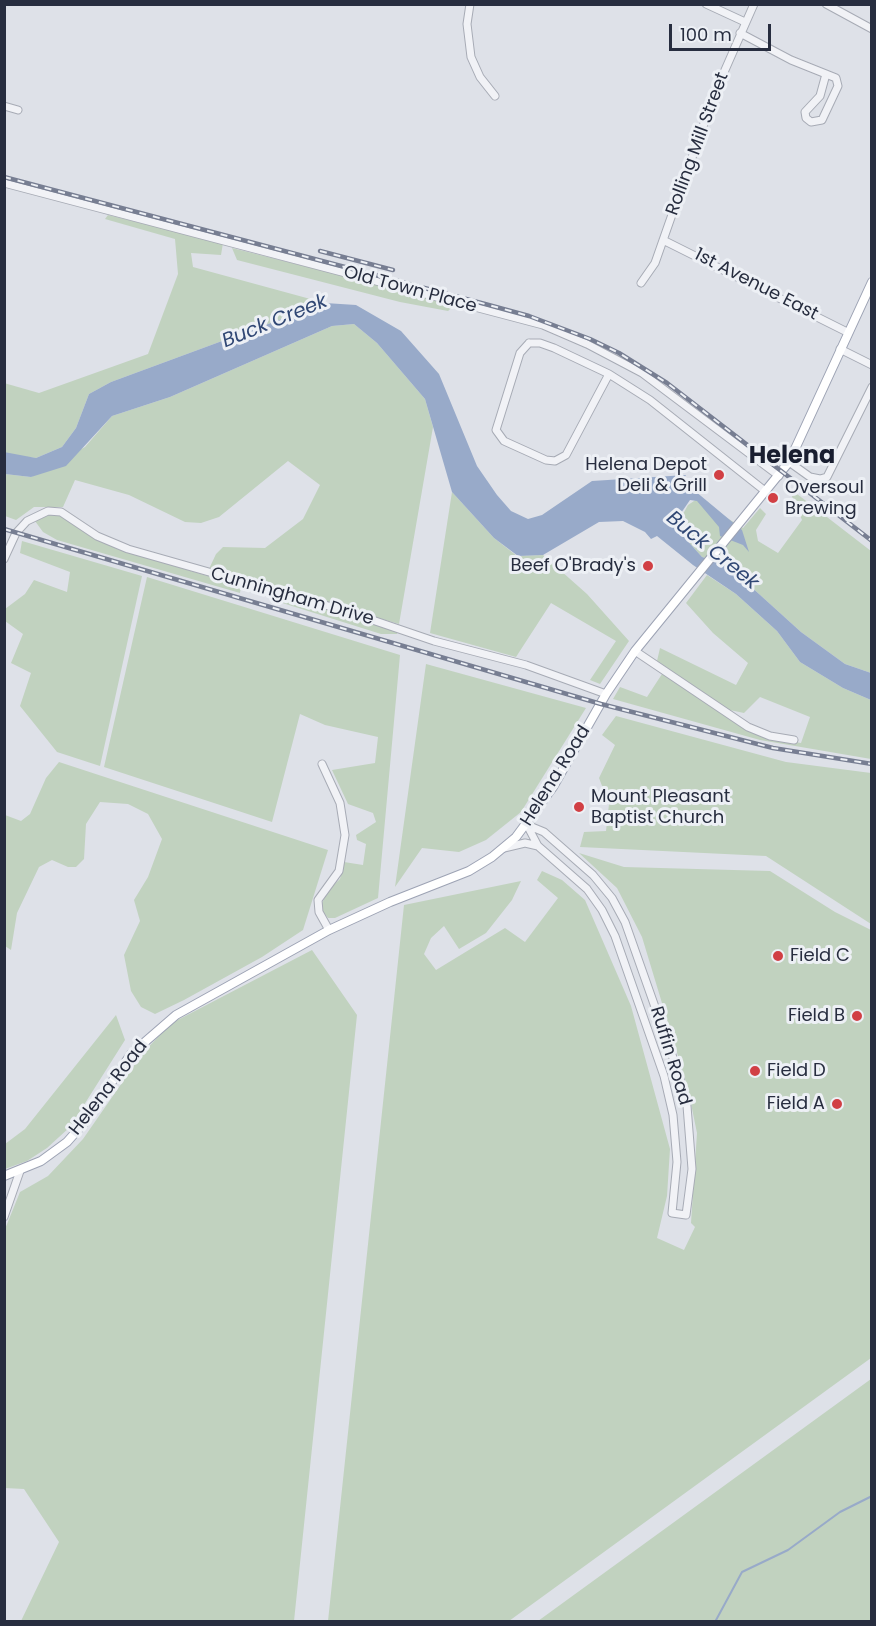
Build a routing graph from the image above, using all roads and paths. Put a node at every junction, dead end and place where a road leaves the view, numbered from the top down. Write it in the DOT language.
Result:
graph roads {
  1 [pos="470,4"];
  2 [pos="706,4"];
  3 [pos="754,4"];
  4 [pos="826,4"];
  5 [pos="745,22"];
  6 [pos="872,29"];
  7 [pos="740,33"];
  8 [pos="826,74"];
  9 [pos="495,96"];
  10 [pos="4,106"];
  11 [pos="18,110"];
  12 [pos="4,183"];
  13 [pos="663,240"];
  14 [pos="872,282"];
  15 [pos="641,283"];
  16 [pos="848,332"];
  17 [pos="840,349"];
  18 [pos="872,365"];
  19 [pos="609,374"];
  20 [pos="872,387"];
  21 [pos="789,462"];
  22 [pos="779,476"];
  23 [pos="765,491"];
  24 [pos="8,542"];
  25 [pos="4,559"];
  26 [pos="635,651"];
  27 [pos="606,694"];
  28 [pos="794,740"];
  29 [pos="322,764"];
  30 [pos="526,825"];
  31 [pos="538,846"];
  32 [pos="504,848"];
  33 [pos="329,930"];
  34 [pos="20,1171"];
  35 [pos="4,1176"];
  36 [pos="4,1218"];
  1 -- 9 [label="street"];
  2 -- 5 [label="street"];
  3 -- 5 [label="street, Rolling Mill Street"];
  4 -- 6 [label="street"];
  5 -- 7 [label="street, Rolling Mill Street"];
  7 -- 8 [label="street"];
  7 -- 13 [label="street, Rolling Mill Street"];
  8 -- 8 [label="street"];
  10 -- 11 [label="street"];
  12 -- 22 [label="street, Old Town Place"];
  13 -- 15 [label="street, Rolling Mill Street"];
  13 -- 16 [label="street, 1st Avenue East"];
  14 -- 16 [label="main road, Helena Road"];
  16 -- 17 [label="main road, Helena Road"];
  17 -- 18 [label="street"];
  17 -- 21 [label="main road, Helena Road"];
  19 -- 19 [label="street"];
  19 -- 23 [label="street"];
  20 -- 21 [label="street"];
  21 -- 22 [label="main road, Helena Road"];
  22 -- 23 [label="main road, Helena Road"];
  23 -- 26 [label="main road, Helena Road"];
  24 -- 25 [label="street, Cunningham Drive"];
  24 -- 27 [label="street, Cunningham Drive"];
  26 -- 27 [label="main road, Helena Road"];
  26 -- 28 [label="street"];
  27 -- 30 [label="main road, Helena Road"];
  29 -- 33 [label="street"];
  30 -- 31 [label="street, Ruffin Road"];
  30 -- 31 [label="street, Ruffin Road"];
  30 -- 32 [label="main road, Helena Road"];
  31 -- 32 [label="street"];
  32 -- 33 [label="main road, Helena Road"];
  33 -- 34 [label="main road, Helena Road"];
  34 -- 35 [label="main road, Helena Road"];
  34 -- 36 [label="street"];
}
